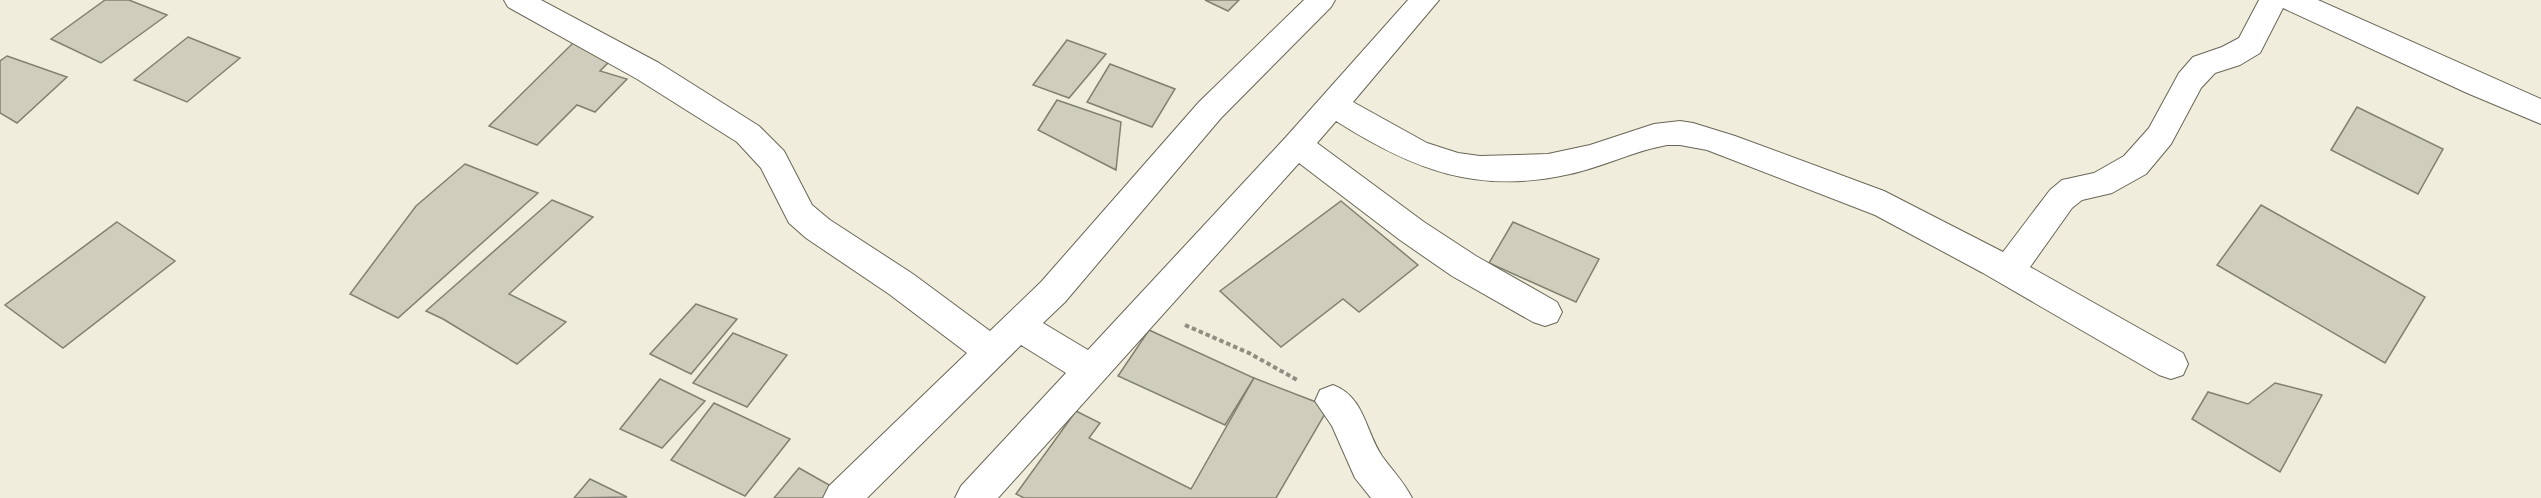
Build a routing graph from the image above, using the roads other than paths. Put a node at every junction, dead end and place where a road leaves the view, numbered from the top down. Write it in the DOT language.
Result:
graph roads {
  1 [pos="518,0"];
  2 [pos="1321,0"];
  3 [pos="1425,0"];
  4 [pos="2273,0"];
  5 [pos="2292,0"];
  6 [pos="1332,104"];
  7 [pos="2541,112"];
  8 [pos="1297,145"];
  9 [pos="2008,272"];
  10 [pos="1545,312"];
  11 [pos="1022,328"];
  12 [pos="991,352"];
  13 [pos="2171,364"];
  14 [pos="1086,367"];
  15 [pos="1334,401"];
  16 [pos="842,498"];
  17 [pos="974,498"];
  18 [pos="1393,498"];
  1 -- 12 [label="street"];
  2 -- 11 [label="street"];
  3 -- 6 [label="street"];
  4 -- 9 [label="street"];
  5 -- 7 [label="street"];
  6 -- 8 [label="street"];
  6 -- 9 [label="street"];
  8 -- 10 [label="street"];
  8 -- 14 [label="street"];
  9 -- 13 [label="street"];
  11 -- 12 [label="street"];
  11 -- 14 [label="street"];
  12 -- 16 [label="street"];
  14 -- 17 [label="street"];
  15 -- 18 [label="street"];
}
